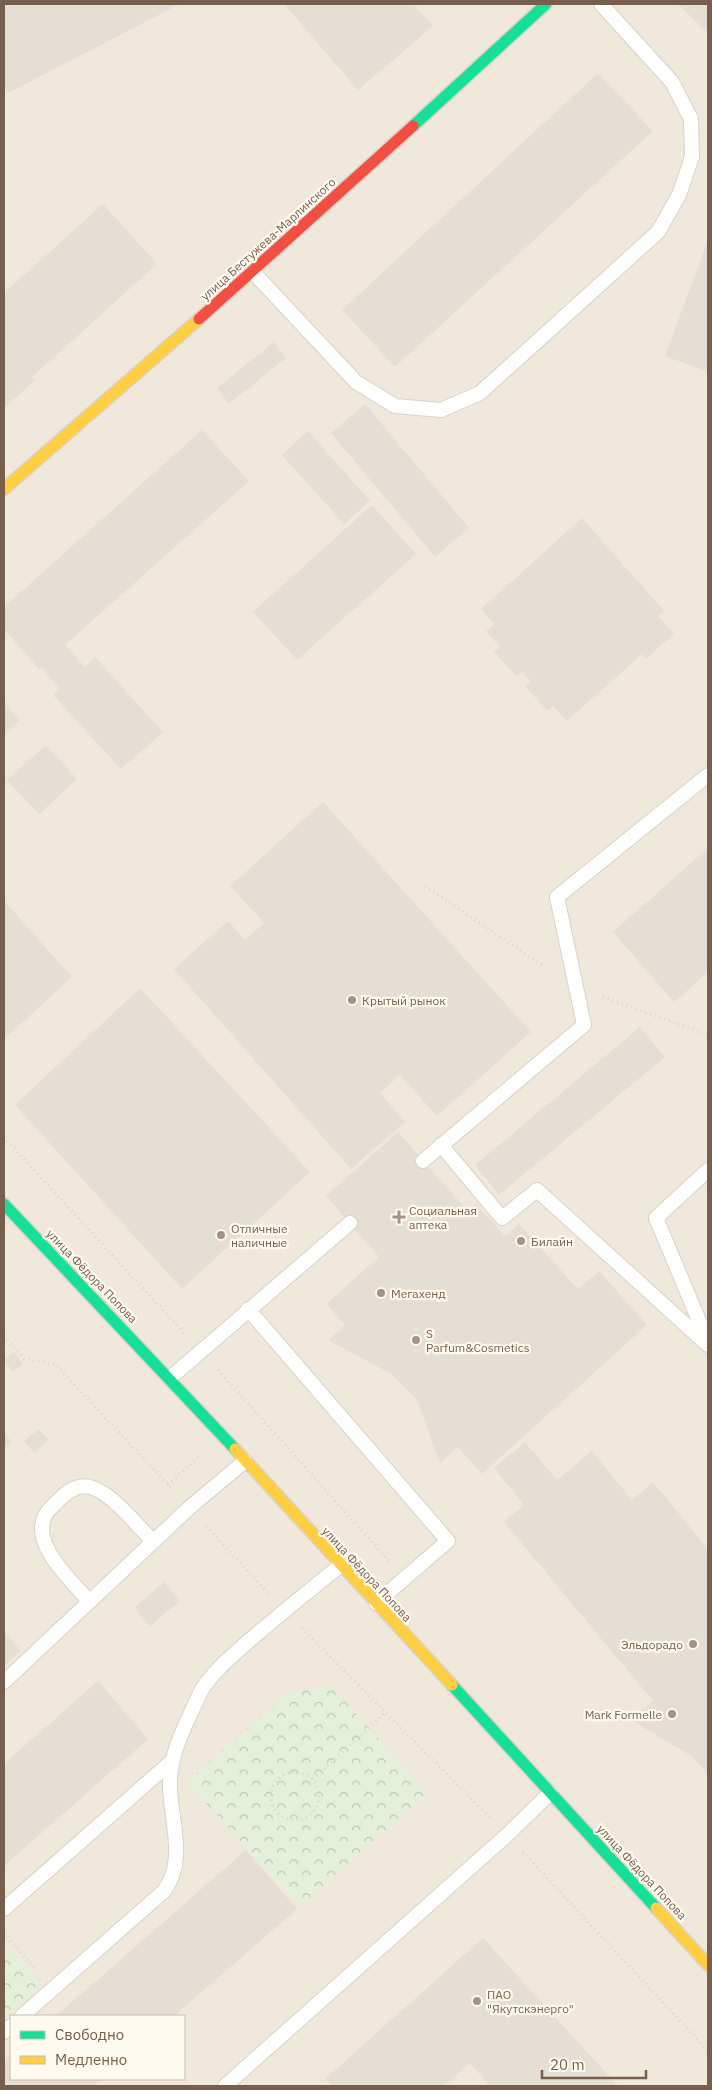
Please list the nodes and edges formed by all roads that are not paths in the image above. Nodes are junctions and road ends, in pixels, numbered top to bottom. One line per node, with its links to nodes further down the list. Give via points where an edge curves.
1 (601, 4): 3 (lane, via 672,82 691,119 692,158 679,196 658,232 480,393 441,410 395,406 356,382)
2 (541, 6): 3 (street, улица Бестужева-Марлинского)
3 (253, 272): 4 (street, улица Бестужева-Марлинского)
4 (4, 489)
5 (708, 775): 6 (lane, via 557,897 584,1025)
6 (442, 1146): 7 (lane); 12 (lane, via 502,1218 536,1190)
7 (423, 1161)
8 (708, 1170): 12 (lane, via 656,1218)
9 (4, 1204): 13 (street, улица Фёдора Попова)
10 (350, 1223): 11 (lane)
11 (248, 1309): 13 (lane); 18 (lane, via 448,1541)
12 (708, 1343)
13 (170, 1378): 14 (street, улица Фёдора Попова)
14 (245, 1461): 15 (lane); 16 (street, улица Фёдора Попова)
15 (153, 1541): 17 (lane); 17 (lane, via 106,1494 79,1486 66,1494 46,1514 41,1529 50,1556)
16 (341, 1565): 18 (street, улица Фёдора Попова); 20 (lane, via 224,1663 204,1686)
17 (89, 1601): 19 (lane)
18 (376, 1603): 21 (street, улица Фёдора Попова)
19 (4, 1682)
20 (172, 1761): 22 (lane); 24 (lane, via 176,1869 171,1882 164,1892)
21 (550, 1793): 23 (street, улица Фёдора Попова); 25 (lane)
22 (4, 1909)
23 (708, 1965)
24 (23, 2015)
25 (225, 2086)

